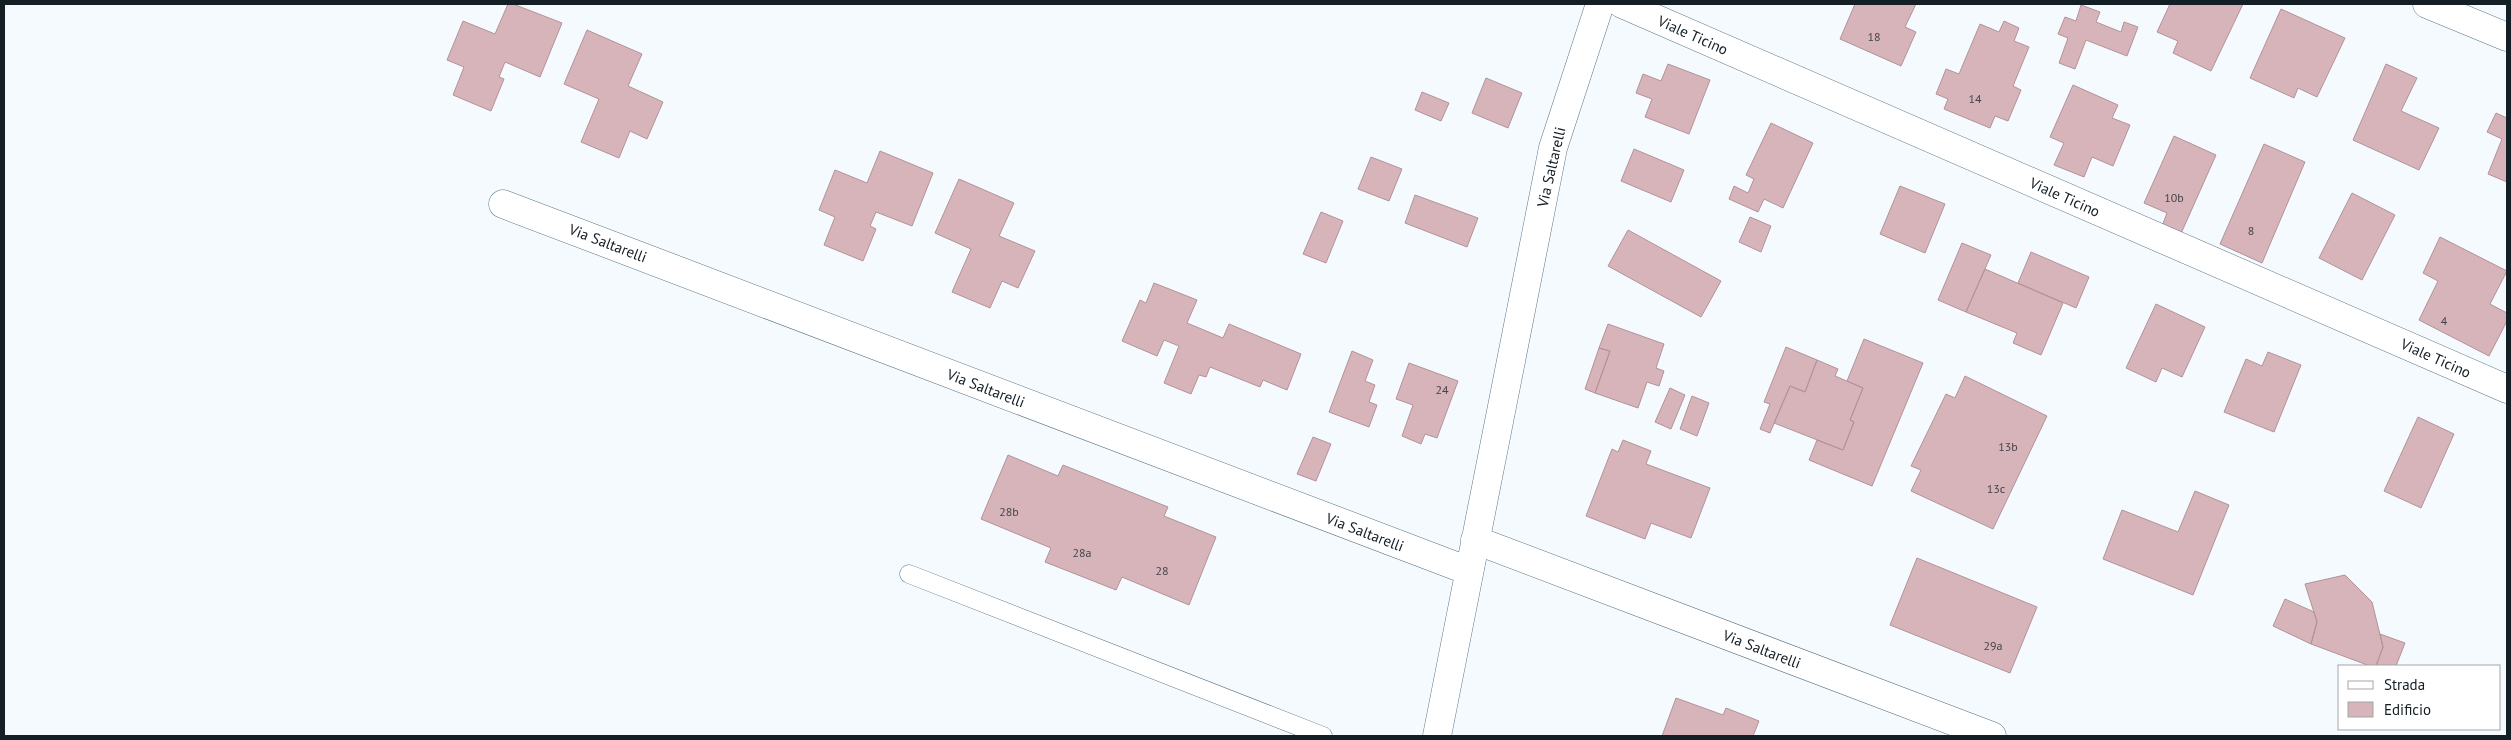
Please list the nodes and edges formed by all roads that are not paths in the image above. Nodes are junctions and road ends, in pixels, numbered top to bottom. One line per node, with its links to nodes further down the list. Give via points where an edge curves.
1 (1600, 4): 7 (street, Via Saltarelli, via 1553,148)
2 (1622, 4): 6 (street, Viale Ticino)
3 (2427, 4): 4 (street)
4 (2507, 37)
5 (503, 204): 8 (street, Via Saltarelli)
6 (2507, 390)
7 (1475, 540): 8 (street, Via Saltarelli); 12 (street, Via Saltarelli)
8 (1469, 571): 11 (street, Via Saltarelli)
9 (908, 574): 10 (lane)
10 (1323, 736)
11 (1437, 736)
12 (1992, 736)

